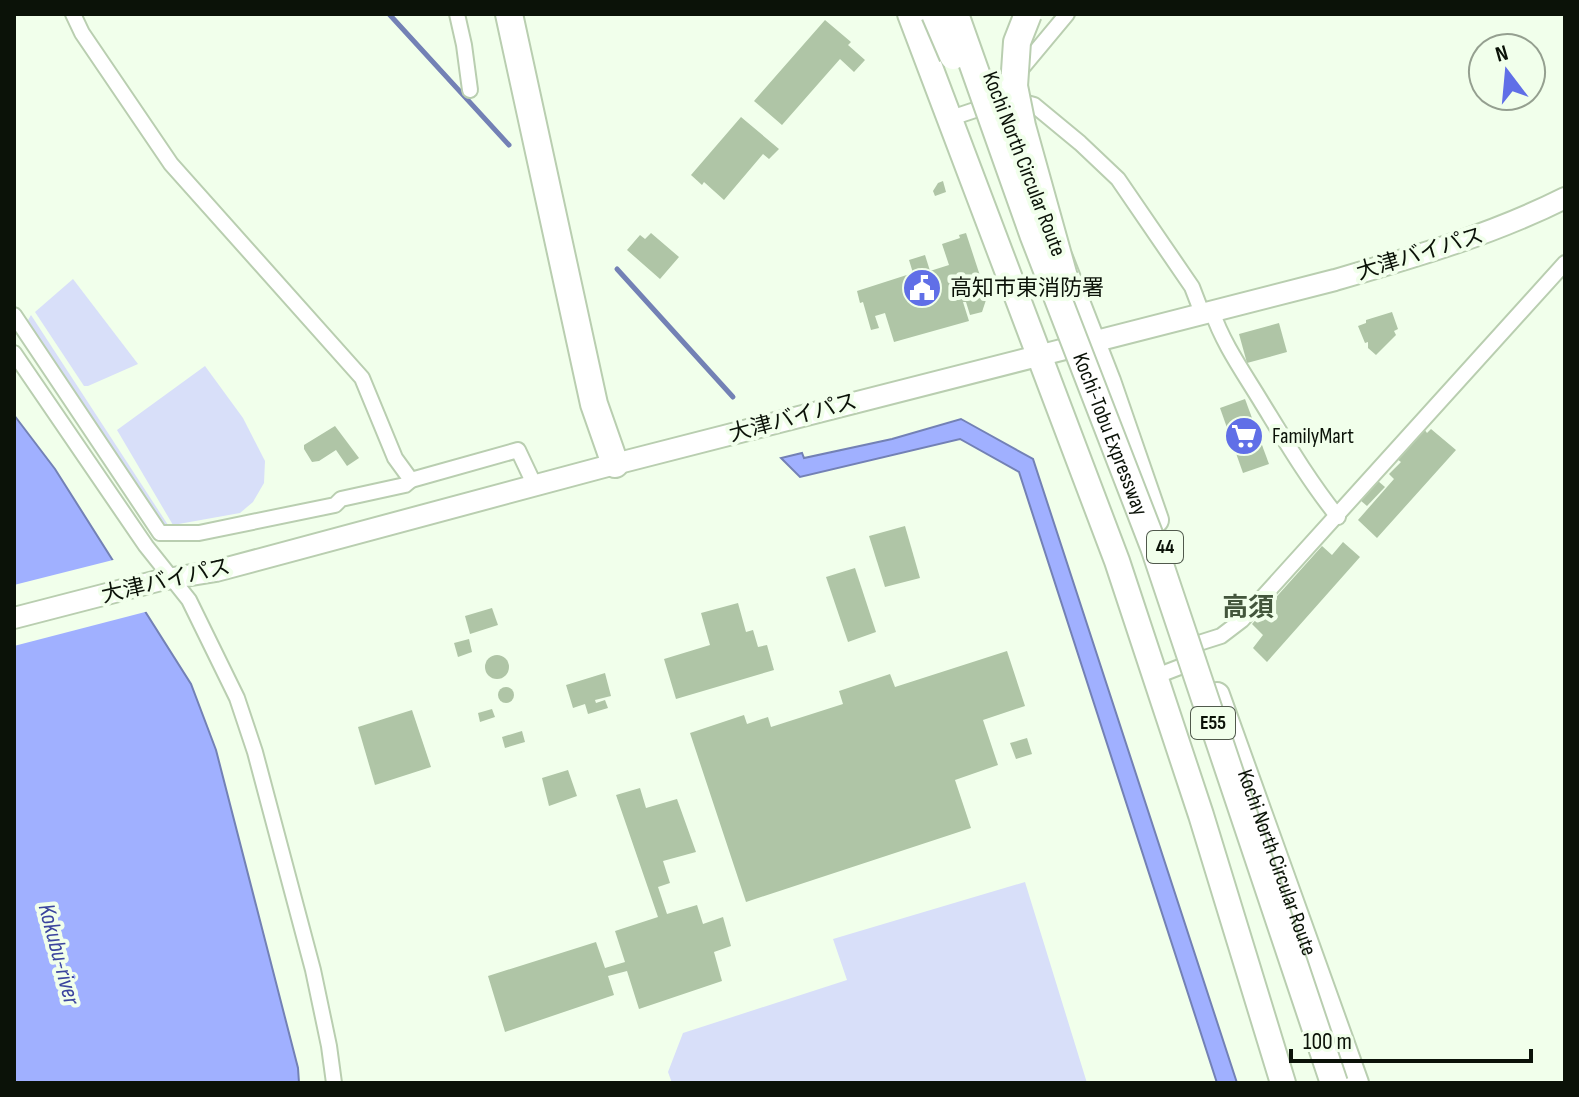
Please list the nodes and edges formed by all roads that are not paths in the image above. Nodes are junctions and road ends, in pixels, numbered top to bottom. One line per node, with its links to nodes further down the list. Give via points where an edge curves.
1 (73, 14): 23 (street, via 171,164 362,378 395,458)
2 (457, 14): 11 (street)
3 (509, 14): 22 (highway, via 594,404)
4 (525, 14): 22 (highway, via 609,400)
5 (910, 14): 13 (main road, 44)
6 (935, 14): 15 (highway, bridge)
7 (955, 14): 15 (highway, Kochi-Tobu Expressway / E55, bridge)
8 (965, 14): 12 (main road, Kochi North Circular Route / 44)
9 (1028, 14): 20 (highway, bridge, via 1017,42 1014,86)
10 (1067, 14): 12 (street)
11 (470, 90)
12 (996, 94): 13 (street, via 978,109); 17 (street, via 1034,105 1118,179); 20 (main road, Kochi North Circular Route / 44)
13 (951, 118): 21 (main road, 44)
14 (1565, 198): 17 (main road, 大津バイパス, via 1452,246)
15 (1033, 234): 20 (highway, Kochi-Tobu Expressway / E55, bridge)
16 (1565, 263): 25 (street)
17 (1207, 312): 20 (main road, 大津バイパス); 25 (street)
18 (14, 315): 23 (street, via 160,533 199,533 335,505)
19 (14, 353): 26 (street)
20 (1089, 353): 21 (main road, 大津バイパス); 28 (main road, Kochi North Circular Route / 44); 32 (highway, Kochi-Tobu Expressway / E55, bridge)
21 (1039, 354): 22 (main road, 大津バイパス); 29 (main road, 44, via 1117,561)
22 (615, 464): 24 (main road, 大津バイパス)
23 (411, 480): 24 (street, via 518,450)
24 (535, 486): 26 (main road, 大津バイパス, via 216,571)
25 (1338, 517): 28 (street, via 1242,620)
26 (167, 578): 27 (main road, 大津バイパス); 30 (street, via 189,600 237,698 255,752 313,970)
27 (14, 618)
28 (1202, 650): 29 (street); 33 (main road, Kochi North Circular Route / 44)
29 (1154, 677): 31 (main road, 44)
30 (334, 1083)
31 (1283, 1083)
32 (1334, 1083)
33 (1356, 1083)

